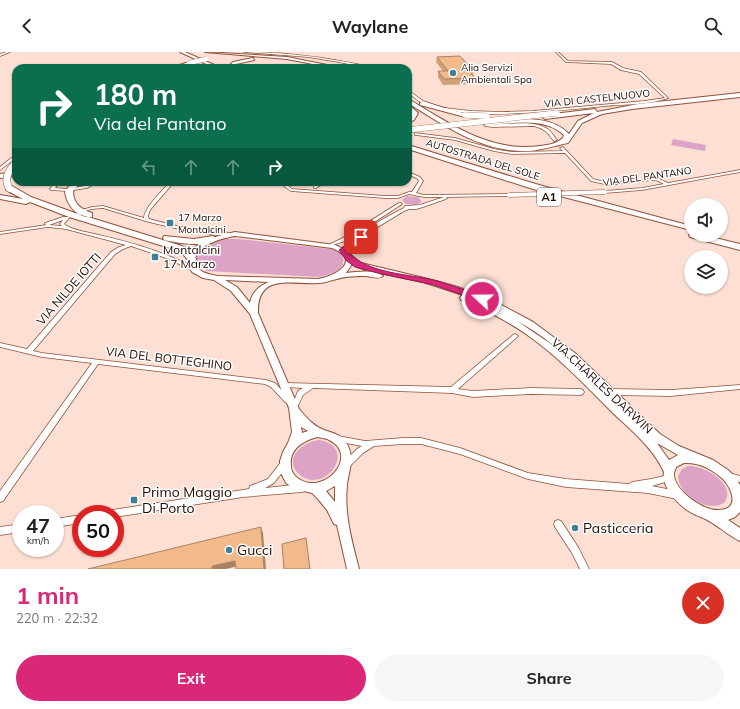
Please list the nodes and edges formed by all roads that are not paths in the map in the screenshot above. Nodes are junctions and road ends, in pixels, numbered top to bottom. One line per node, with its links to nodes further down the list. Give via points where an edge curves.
1 (10, 52): 6 (street)
2 (207, 52): 7 (highway)
3 (245, 52): 18 (street, via 304,56)
4 (556, 52): 19 (street, VIA DI CASTELNUOVO, via 567,62 612,63 622,69 640,73 666,98 555,111 481,113 430,104)
5 (179, 53): 12 (highway); 13 (highway)
6 (0, 54)
7 (264, 56): 9 (highway); 17 (highway)
8 (220, 58): 16 (highway, via 266,57)
9 (207, 59): 10 (highway); 11 (highway, bridge)
10 (213, 59)
11 (187, 64)
12 (201, 64)
13 (208, 64)
14 (234, 64): 15 (highway, via 259,59 275,59)
15 (296, 64)
16 (297, 64)
17 (319, 64)
18 (354, 64)
19 (412, 94)
20 (740, 94): 24 (highway)
21 (412, 100): 25 (highway, bridge, via 431,108 465,114 503,117)
22 (412, 104): 24 (highway, via 479,142 501,148 532,149 557,146 570,139 579,123 586,118)
23 (412, 104): 26 (highway, bridge, via 468,137 502,147 540,148 555,145 567,138 565,132 553,125 533,121)
24 (639, 105): 25 (highway); 26 (highway, bridge)
25 (557, 113): 27 (highway, bridge)
26 (488, 124): 28 (highway, bridge); 30 (street, via 498,127 536,126 547,130)
27 (412, 131)
28 (412, 131)
29 (416, 134): 33 (street, via 455,139 512,153)
30 (555, 140)
31 (412, 148): 65 (highway, AUTOSTRADA DEL SOLE / A1, via 529,185)
32 (562, 148): 33 (street)
33 (566, 152): 42 (street, via 589,178 598,182 610,184 657,179)
34 (412, 154): 69 (highway, AUTOSTRADA DEL SOLE / A1, via 483,178)
35 (12, 159): 36 (street)
36 (0, 169)
37 (12, 169): 48 (highway, bridge, via 6,178 6,185)
38 (740, 171): 42 (street, VIA DEL PANTANO)
39 (412, 175): 51 (street, via 421,181)
40 (12, 176): 41 (highway)
41 (0, 177)
42 (667, 184): 53 (street, VIA DEL PANTANO, bridge, via 605,192)
43 (54, 186): 50 (street, via 52,189)
44 (73, 186): 63 (highway, via 69,191 72,203 78,211)
45 (88, 186): 49 (street)
46 (169, 186): 61 (street)
47 (285, 186): 55 (street, via 290,190)
48 (11, 187): 59 (highway, via 22,196); 63 (highway, via 36,200)
49 (73, 189)
50 (67, 190)
51 (414, 193): 52 (street, VIA DEL PANTANO); 55 (street)
52 (424, 196): 53 (street, VIA DEL PANTANO); 57 (street)
53 (461, 196): 57 (street, VIA DEL PANTANO)
54 (0, 197): 59 (highway)
55 (398, 197): 56 (street)
56 (400, 204): 58 (street); 76 (street)
57 (426, 204): 58 (street, VIA DEL PANTANO)
58 (410, 208): 78 (street, VIA DEL PANTANO, via 387,220)
59 (55, 209): 79 (highway, via 176,247)
60 (84, 210): 62 (street, via 102,207)
61 (148, 210): 62 (street); 64 (street)
62 (131, 215): 64 (street)
63 (94, 217): 72 (highway, via 174,240 194,242)
64 (147, 220): 70 (street, via 192,232)
65 (684, 226)
66 (34, 228): 67 (street); 67 (street, via 67,218 62,222); 68 (street)
67 (65, 228): 75 (street)
68 (0, 233)
69 (684, 233)
70 (235, 234): 72 (main road); 76 (main road)
71 (728, 238): 73 (highway)
72 (213, 239): 79 (main road, via 198,248)
73 (740, 241)
74 (720, 242): 77 (highway, AUTOSTRADA DEL SOLE / A1)
75 (130, 245): 81 (street, via 173,258); 88 (street, VIA NILDE IOTTI, via 113,253)
76 (330, 245): 78 (main road)
77 (740, 247)
78 (343, 250): 80 (main road)
79 (192, 258): 81 (main road)
80 (350, 259): 82 (main road, via 349,265); 95 (main road, VIA CHARLES DARWIN, via 363,267 443,285 500,307 558,344)
81 (195, 270): 83 (main road)
82 (338, 276): 84 (main road, VIA CHARLES DARWIN, via 318,281); 104 (main road, VIA CHARLES DARWIN, via 374,275 426,286 469,300 513,321 568,361 648,441 663,459)
83 (213, 277): 84 (main road, VIA CHARLES DARWIN); 85 (main road, via 234,289)
84 (285, 280): 85 (main road, via 260,290 254,300)
85 (254, 313): 90 (main road)
86 (515, 336): 93 (street)
87 (0, 345): 88 (street, VIA DEL BOTTEGHINO)
88 (28, 352): 89 (street, VIA DEL BOTTEGHINO)
89 (96, 362): 96 (street, VIA DEL BOTTEGHINO, via 266,382 276,387); 111 (street)
90 (285, 385): 91 (street); 96 (main road)
91 (313, 386): 93 (street); 96 (street, via 300,393)
92 (740, 387): 95 (street, via 671,393)
93 (452, 390): 94 (street, via 473,394)
94 (581, 392)
95 (611, 392): 101 (main road, VIA CHARLES DARWIN, via 656,437)
96 (294, 409): 97 (main road, via 304,423); 99 (main road, via 297,432)
97 (322, 433): 98 (main road); 99 (main road, via 304,436)
98 (337, 439): 100 (street); 103 (main road, via 346,452)
99 (293, 444): 102 (main road, via 286,454)
100 (371, 444): 103 (street, via 360,451); 107 (street, via 421,441 465,452 528,476 566,483)
101 (696, 459): 104 (main road, VIA CHARLES DARWIN, via 679,459 673,463); 105 (main road, VIA CHARLES DARWIN, via 712,465)
102 (285, 462): 108 (main road, via 290,478); 109 (street, via 268,483)
103 (345, 468): 108 (main road, via 331,484); 117 (main road, via 339,495)
104 (669, 475): 107 (street, via 651,483); 110 (main road, VIA CHARLES DARWIN, via 672,487)
105 (726, 475): 106 (street); 112 (main road, VIA CHARLES DARWIN, via 736,488)
106 (740, 479)
107 (619, 487): 110 (street, via 654,490)
108 (311, 488): 109 (street); 117 (main road, via 331,504)
109 (243, 493): 113 (street)
110 (679, 496): 114 (main road, VIA CHARLES DARWIN, via 693,507)
111 (0, 498)
112 (739, 506): 114 (main road, VIA CHARLES DARWIN, via 726,515)
113 (124, 512)
114 (710, 514): 119 (main road, VIA CHARLES DARWIN)
115 (558, 524): 121 (street)
116 (12, 529): 118 (street)
117 (342, 529): 120 (main road)
118 (0, 531)
119 (740, 536)
120 (353, 569)
121 (585, 569)

